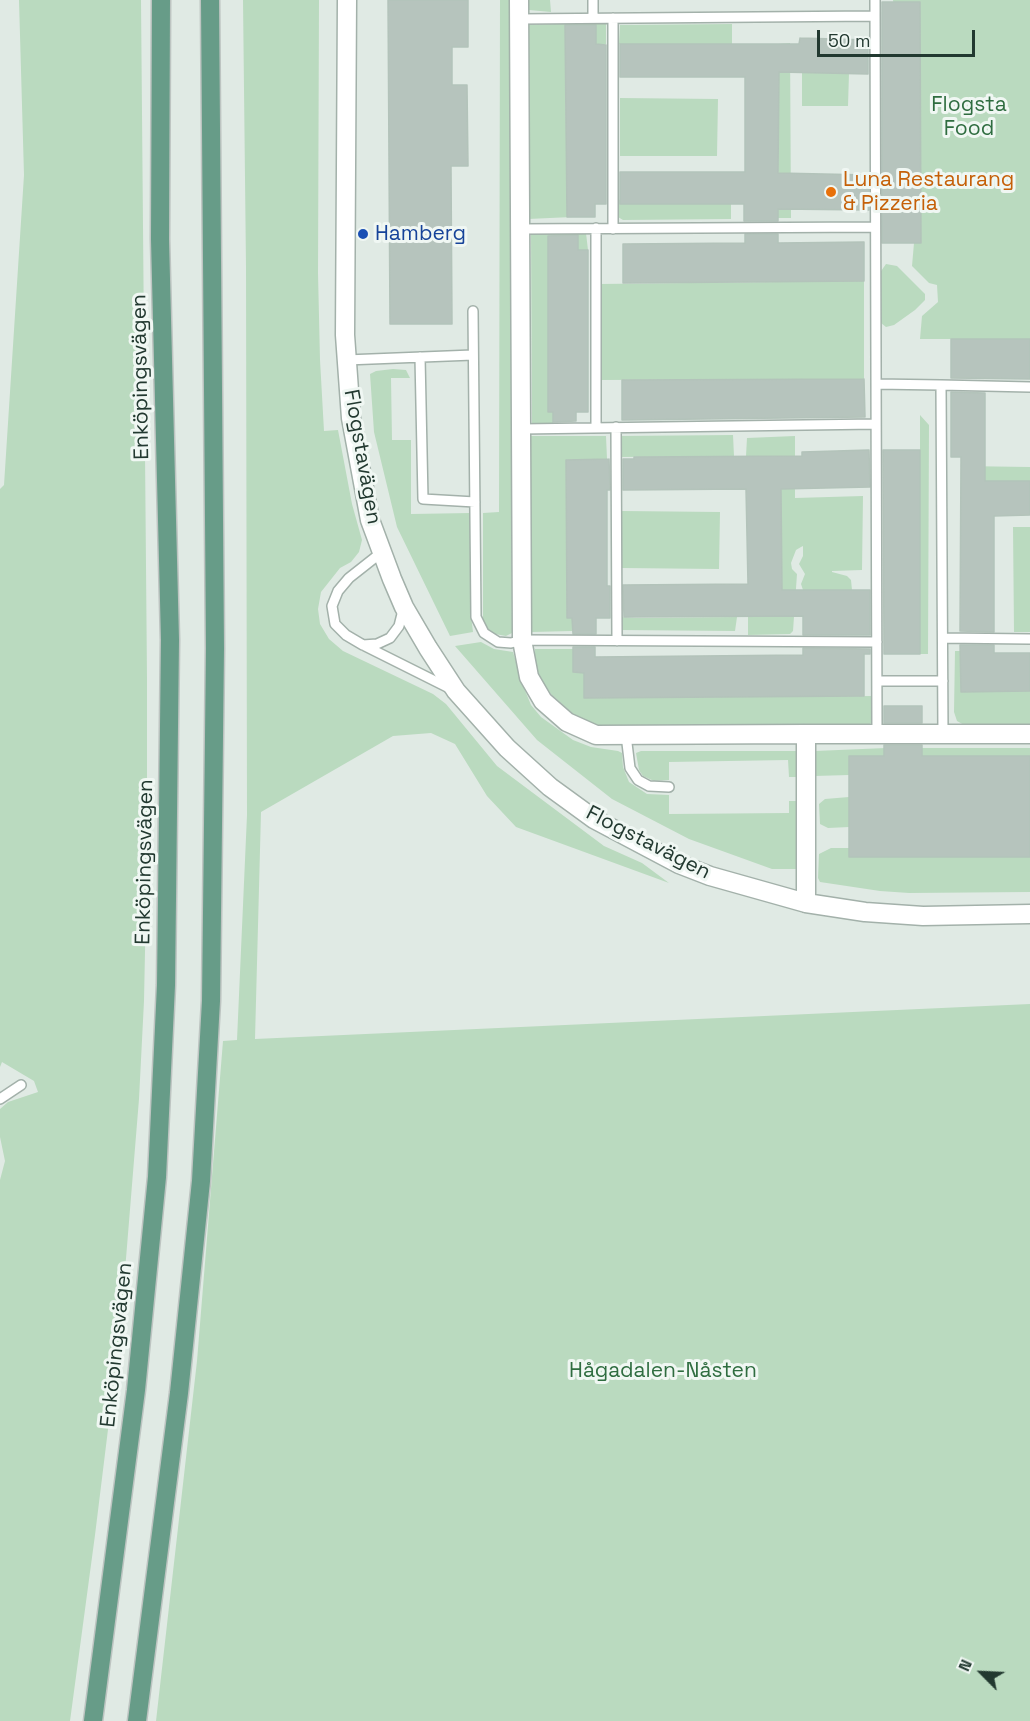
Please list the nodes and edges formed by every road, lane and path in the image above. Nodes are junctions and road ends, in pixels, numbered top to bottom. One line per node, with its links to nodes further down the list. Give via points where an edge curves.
1 (161, 0): 48 (main road, Enköpingsvägen, via 160,239 170,640 166,985 157,1177 139,1366)
2 (210, 0): 49 (main road, via 215,636 211,1001 200,1193)
3 (347, 0): 18 (street, Flogstavägen)
4 (519, 0): 10 (street)
5 (592, 0): 8 (lane)
6 (875, 0): 7 (lane)
7 (875, 16): 9 (lane); 11 (lane)
8 (592, 18): 9 (lane); 10 (lane)
9 (613, 18): 14 (lane)
10 (519, 19): 13 (street)
11 (875, 227): 14 (lane); 19 (lane)
12 (596, 228): 13 (lane); 14 (lane); 23 (lane)
13 (520, 229): 25 (street)
14 (613, 229)
15 (473, 311): 16 (lane)
16 (473, 355): 17 (lane); 26 (lane)
17 (420, 357): 18 (lane); 26 (lane, via 423,498)
18 (346, 360): 27 (street, Flogstavägen, via 351,418 370,520)
19 (876, 384): 20 (lane); 22 (lane)
20 (941, 385): 21 (lane); 29 (lane)
21 (1030, 387)
22 (876, 424): 24 (lane); 33 (lane)
23 (596, 428): 24 (lane); 25 (lane)
24 (616, 428): 32 (lane)
25 (521, 429): 31 (street)
26 (475, 502): 31 (lane, via 476,617 483,633 498,642)
27 (382, 552): 28 (street, Flogstavägen); 34 (lane, via 350,578 338,591 332,606 334,624)
28 (404, 607): 34 (lane, via 399,626 390,638); 37 (street, Flogstavägen)
29 (943, 638): 30 (lane); 36 (lane)
30 (1030, 639)
31 (522, 640): 32 (lane); 41 (street, via 529,677 543,701 567,722 596,735)
32 (617, 640): 33 (lane)
33 (877, 642): 35 (lane)
34 (363, 645): 37 (lane)
35 (877, 681): 36 (lane); 42 (lane)
36 (943, 681): 39 (lane)
37 (456, 691): 44 (street, Flogstavägen, via 507,748 550,787 594,819 679,864)
38 (806, 734): 41 (street); 42 (street); 44 (street)
39 (943, 734): 40 (street); 42 (street)
40 (1030, 734)
41 (626, 735): 43 (lane, via 630,768 638,780 650,786)
42 (877, 735)
43 (669, 787)
44 (806, 903): 45 (street, Flogstavägen, via 923,916)
45 (1030, 914)
46 (21, 1085): 47 (lane)
47 (0, 1099)
48 (93, 1721)
49 (137, 1721)

